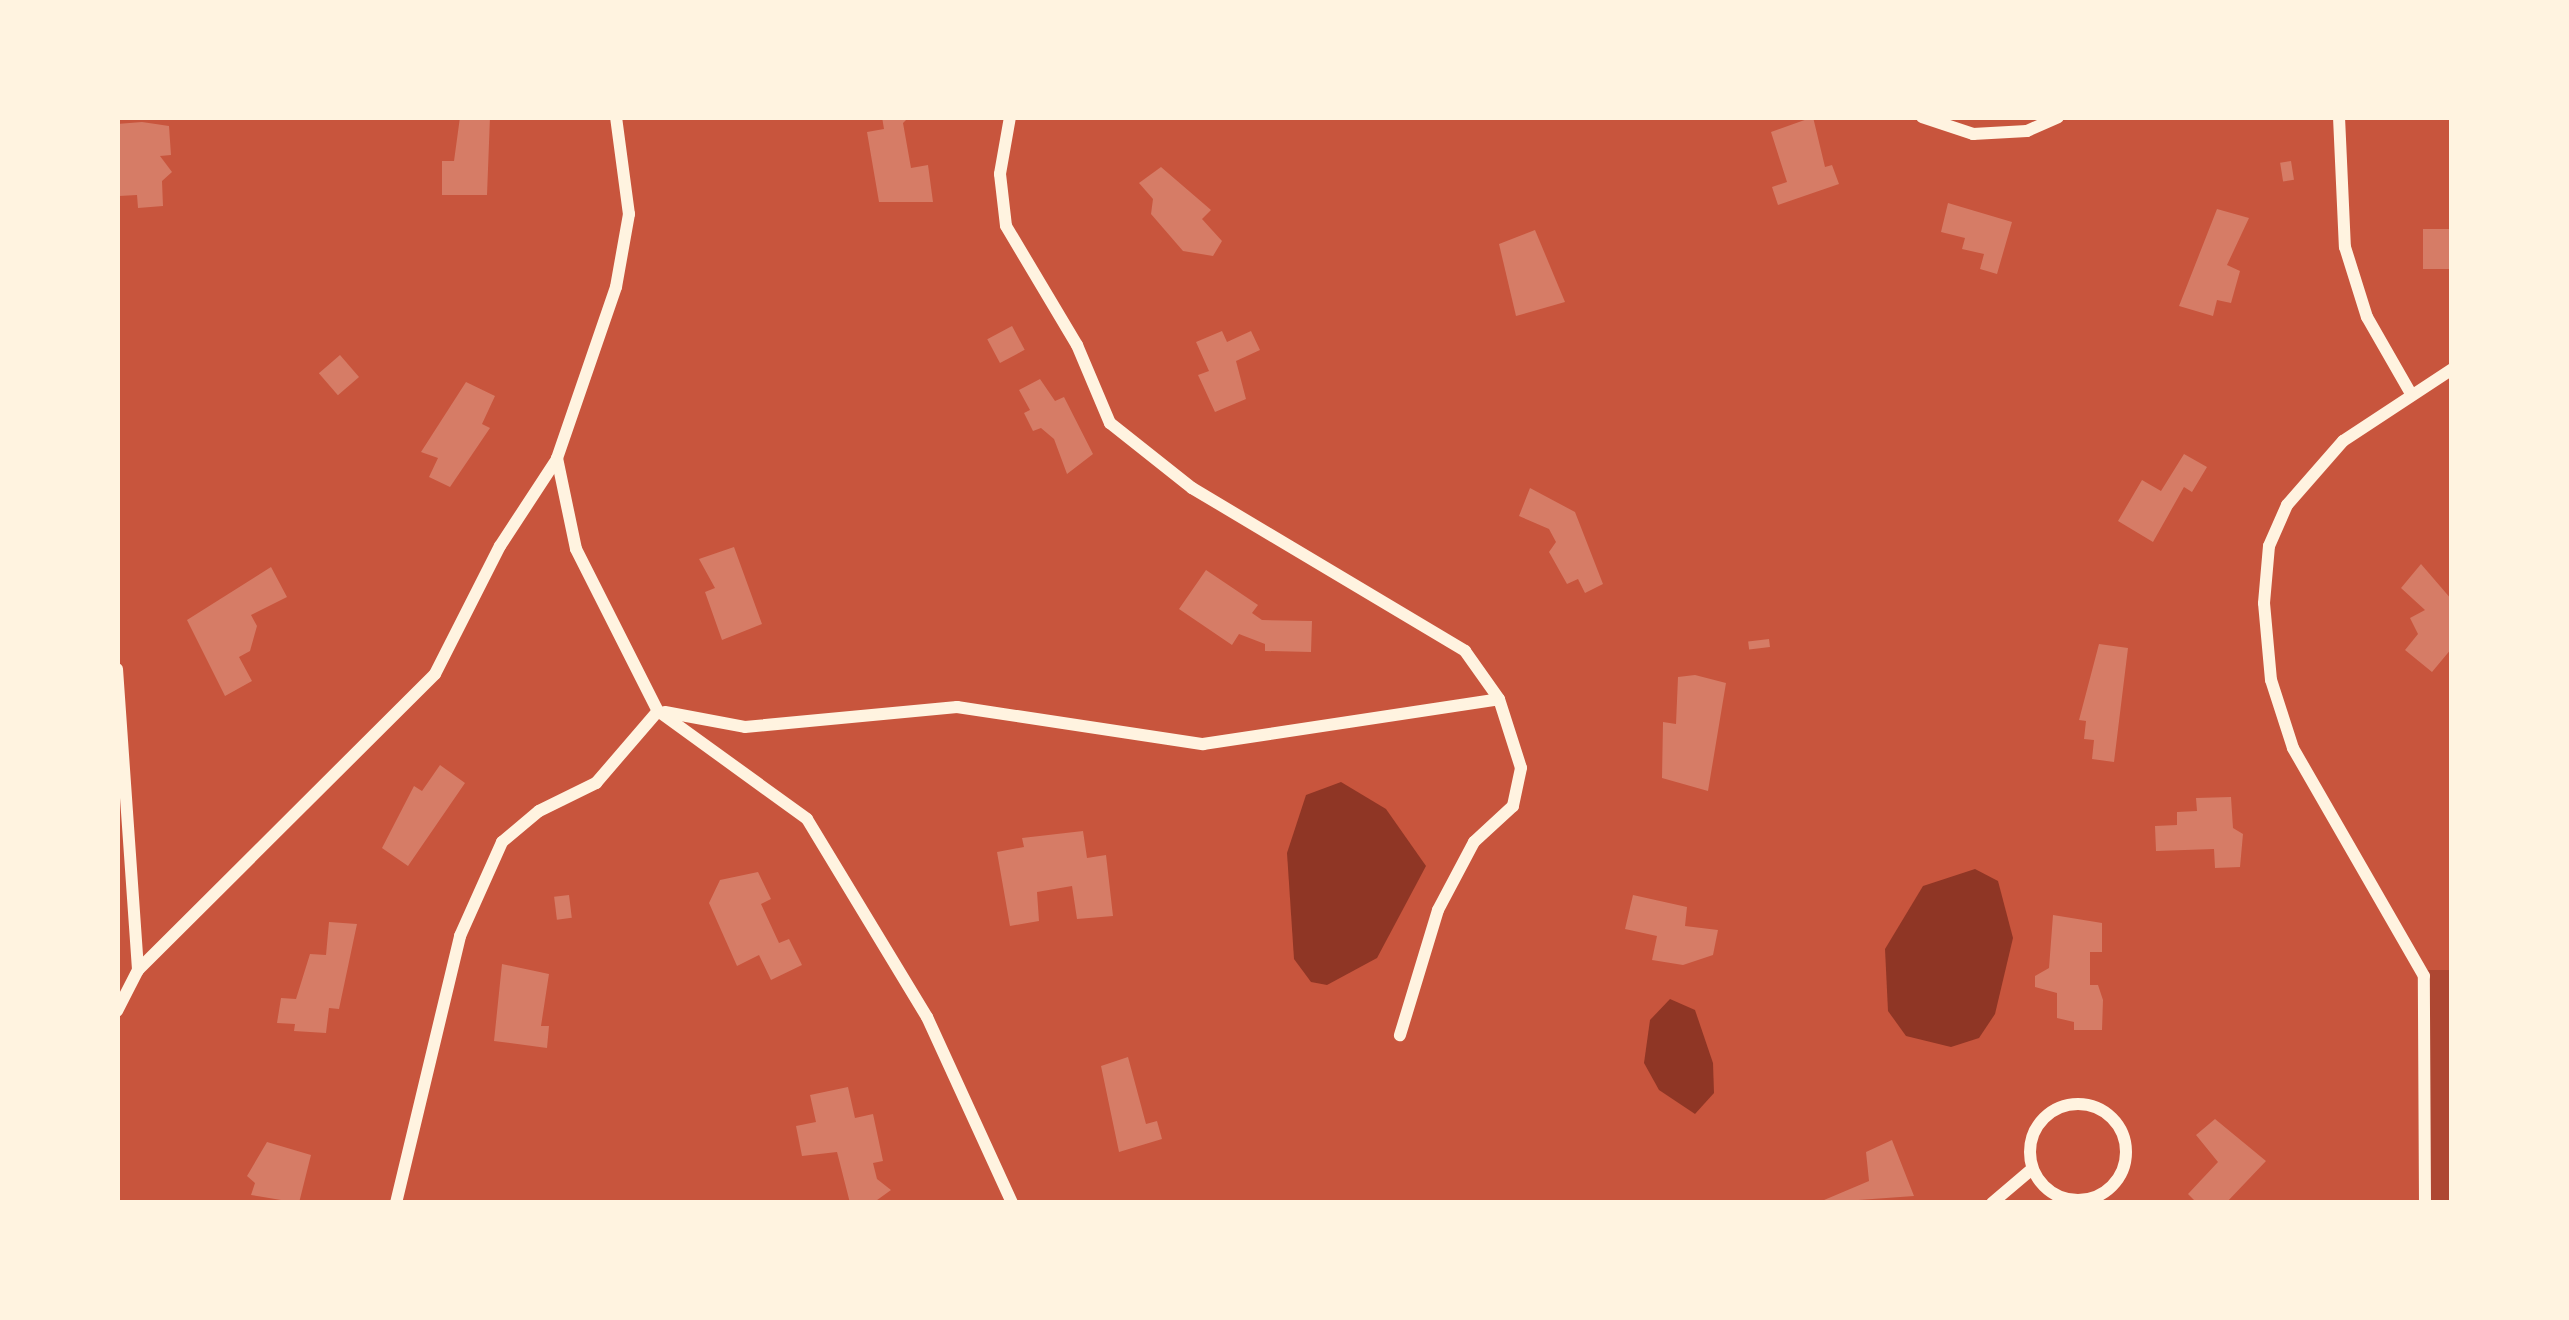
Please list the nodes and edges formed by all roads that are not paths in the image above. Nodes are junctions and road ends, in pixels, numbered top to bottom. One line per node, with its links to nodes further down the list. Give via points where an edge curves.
1 (616, 117): 8 (street, via 629,214 616,287)
2 (1010, 117): 10 (street, via 1000,174 1006,226 1077,344 1110,423 1192,488 1465,651)
3 (1922, 117): 4 (street, via 1973,134 2027,131)
4 (2058, 117)
5 (2339, 117): 7 (street, via 2345,247 2367,317)
6 (2452, 369): 7 (street)
7 (2410, 392): 19 (street, via 2343,441 2287,505 2269,546 2264,603 2271,680 2293,748 2424,976)
8 (557, 458): 11 (street, via 576,549); 12 (street, via 500,546 436,674)
9 (117, 669): 12 (street)
10 (1499, 699): 11 (street, via 1203,744 957,707 745,727); 14 (street, via 1520,768 1513,806 1474,842 1438,910)
11 (658, 711): 16 (street, via 596,783 539,811 502,842 460,936); 17 (street, via 807,819 927,1017)
12 (138, 970): 13 (street)
13 (117, 1011)
14 (1400, 1035)
15 (2032, 1169): 15 (street, via 2058,1196 2095,1197 2122,1172 2123,1134 2098,1107 2060,1106 2033,1132); 18 (street)
16 (397, 1203)
17 (1012, 1203)
18 (1992, 1203)
19 (2425, 1203)

